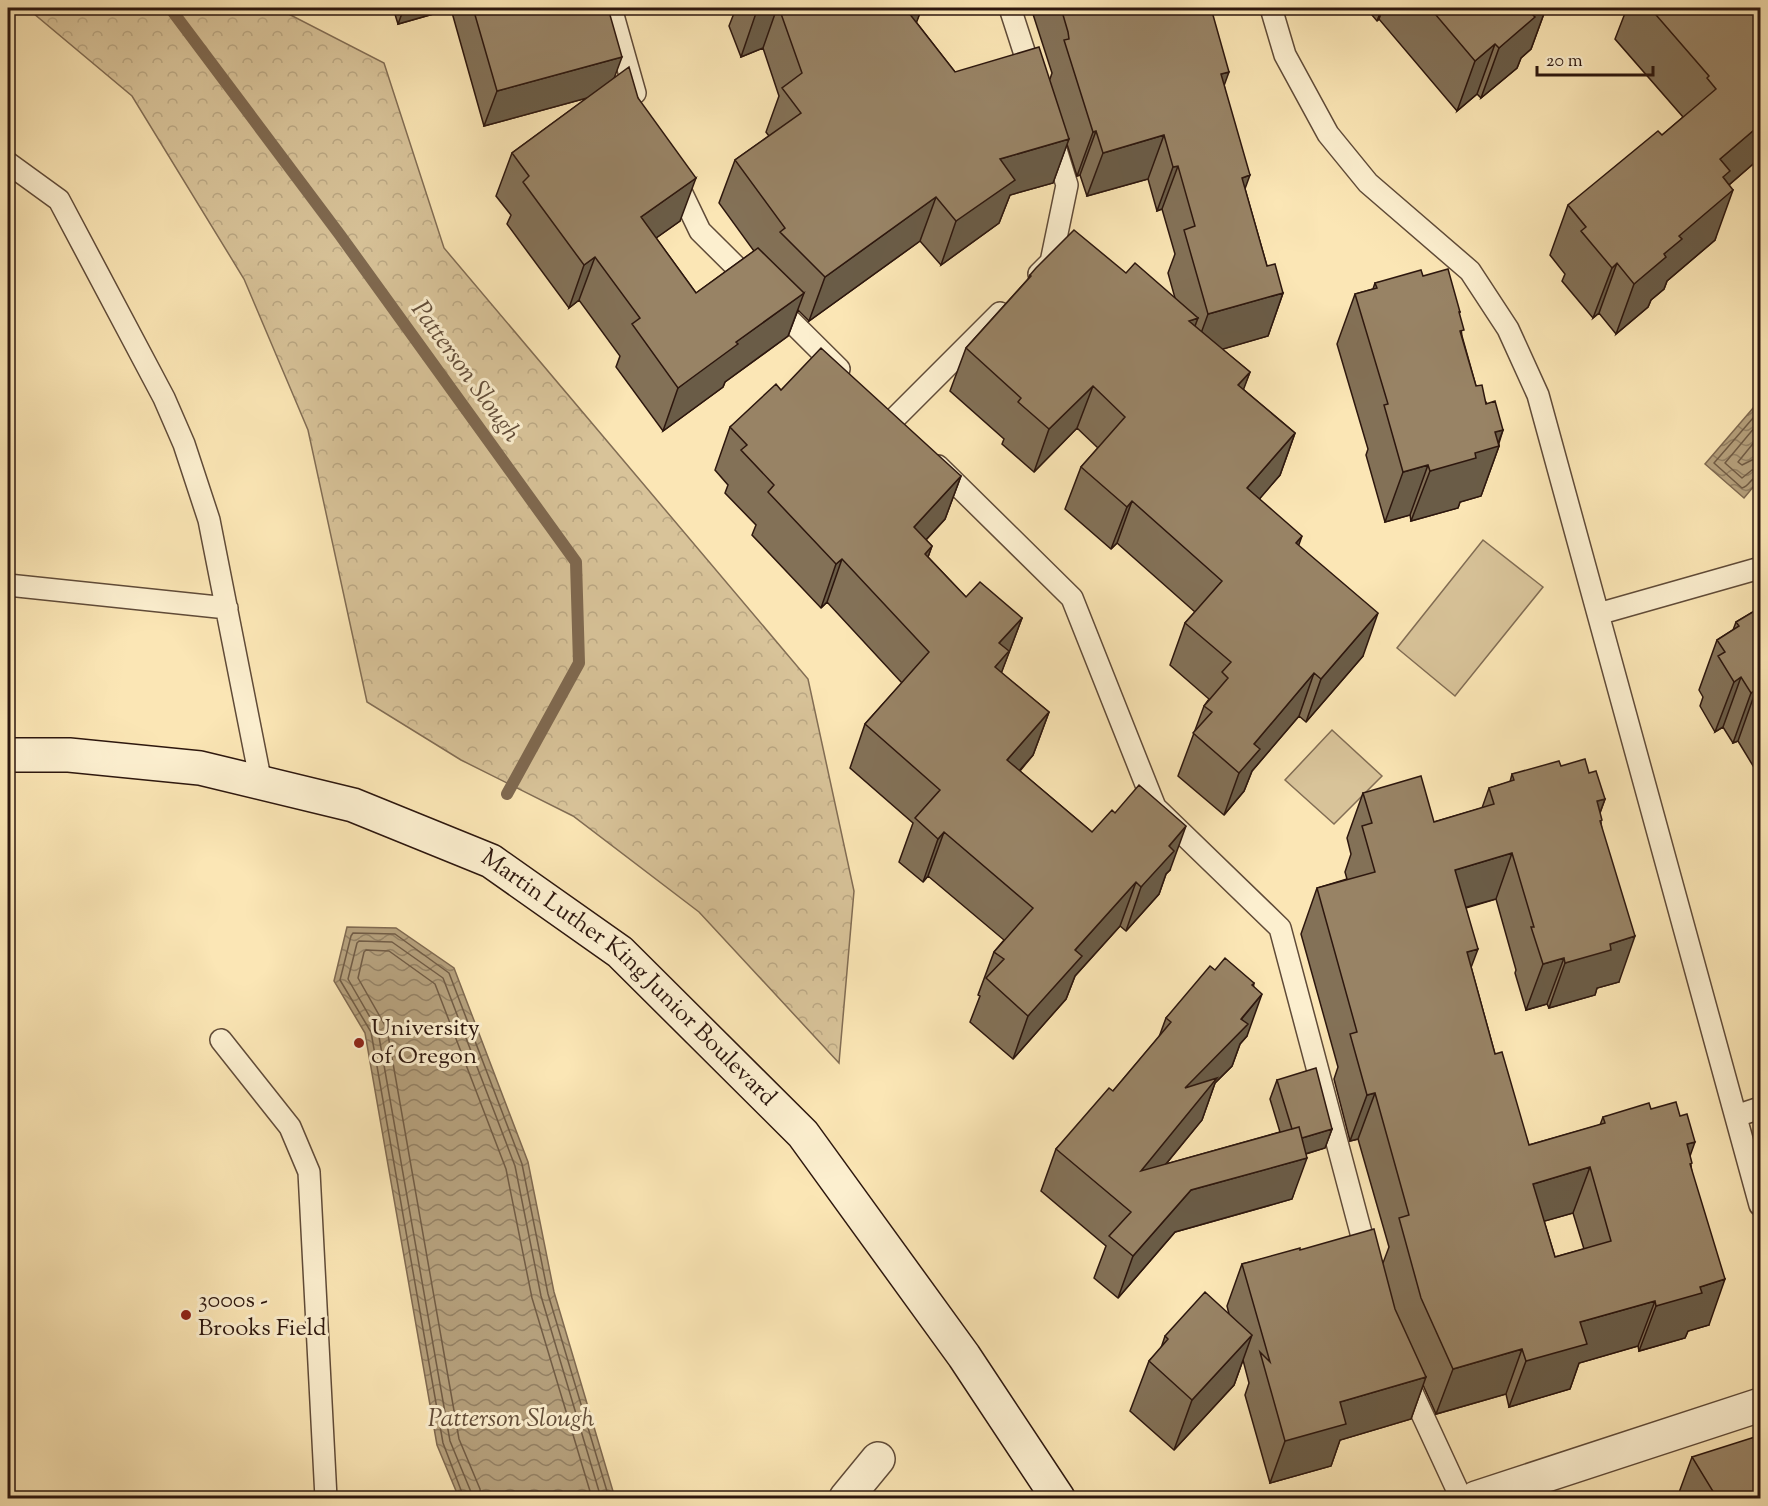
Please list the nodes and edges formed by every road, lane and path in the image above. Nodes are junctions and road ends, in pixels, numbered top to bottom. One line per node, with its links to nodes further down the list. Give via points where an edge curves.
1 (611, 8): 5 (lane)
2 (1010, 8): 4 (lane)
3 (1271, 8): 17 (lane, via 1285,55 1328,134 1368,183 1470,271 1508,329 1538,395)
4 (1039, 98)
5 (643, 113)
6 (1047, 121): 11 (lane, via 1067,185 1051,262)
7 (8, 163): 16 (lane, via 59,200 164,398 209,520)
8 (669, 166): 9 (lane, via 700,231)
9 (850, 379)
10 (875, 404): 11 (lane)
11 (892, 421): 12 (lane)
12 (908, 437)
13 (925, 453): 24 (lane, via 1072,598 1155,807 1280,928)
14 (1761, 568): 17 (lane)
15 (8, 585): 16 (lane)
16 (227, 608): 19 (lane)
17 (1598, 614): 22 (lane)
18 (8, 755): 19 (main road, Martin Luther King Junior Boulevard, via 69,755 200,768)
19 (261, 783): 30 (main road, Martin Luther King Junior Boulevard, via 353,805 491,861 620,952 803,1134 964,1356)
20 (221, 1040): 28 (lane, via 290,1126 309,1172)
21 (1761, 1108): 22 (lane)
22 (1736, 1116): 23 (lane)
23 (1761, 1205)
24 (1374, 1280)
25 (1397, 1359): 31 (lane)
26 (1761, 1405): 32 (main road)
27 (878, 1460): 29 (main road)
28 (326, 1498)
29 (846, 1498)
30 (1058, 1498)
31 (1461, 1498)
32 (1476, 1498)

